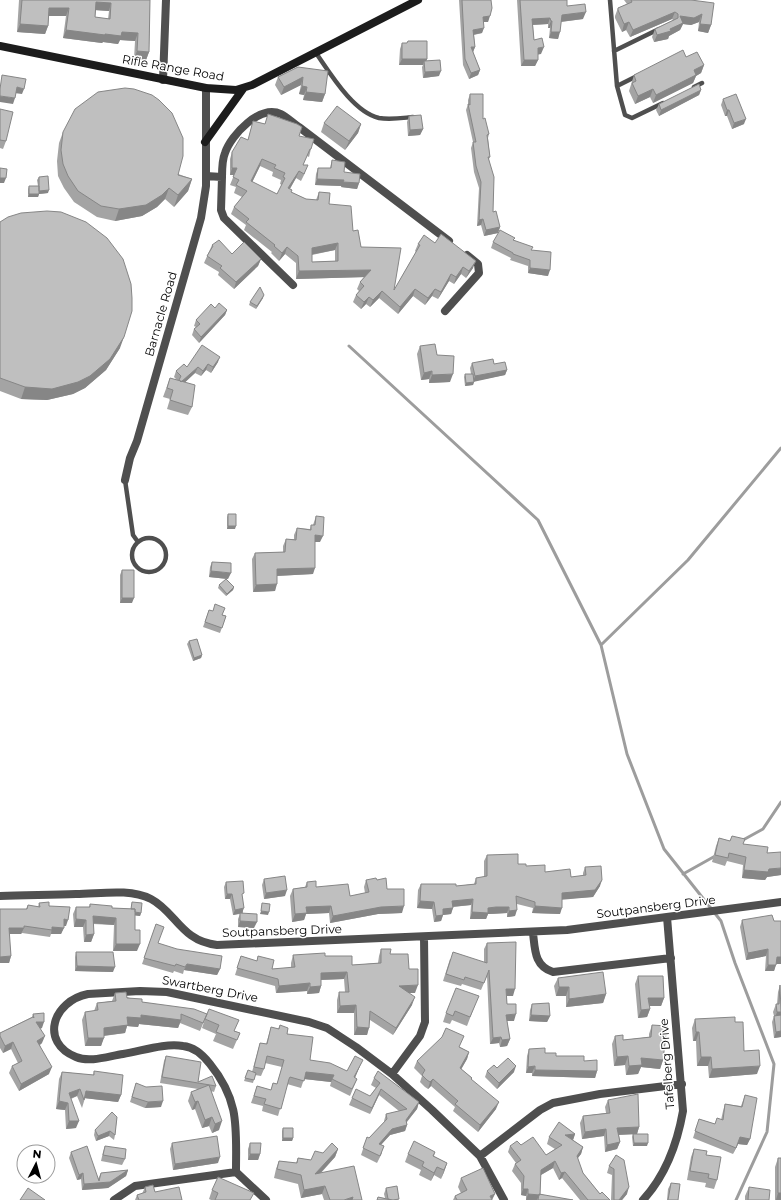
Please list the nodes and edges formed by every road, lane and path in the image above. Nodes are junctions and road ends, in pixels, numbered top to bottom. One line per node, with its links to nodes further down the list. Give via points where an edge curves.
1 (166, 0): 9 (street)
2 (418, 0): 7 (main road, Rifle Range Road)
3 (610, 0): 6 (lane)
4 (666, 26): 6 (lane)
5 (0, 46): 9 (main road, Rifle Range Road)
6 (614, 51): 11 (lane)
7 (316, 53): 13 (main road, Rifle Range Road); 16 (lane, via 337,83 366,112 380,118)
8 (644, 72): 11 (lane)
9 (163, 80): 12 (main road, Rifle Range Road)
10 (702, 83): 14 (lane)
11 (617, 86): 15 (lane, via 624,115 627,117 636,116)
12 (206, 88): 13 (main road, Rifle Range Road); 17 (street, Barnacle Road)
13 (243, 88): 17 (main road)
14 (689, 90)
15 (669, 100)
16 (415, 117)
17 (205, 142): 18 (street, Barnacle Road)
18 (206, 176): 19 (street); 22 (street, Barnacle Road, via 202,218)
19 (222, 177): 20 (street, via 221,210 224,218); 21 (street, via 224,154 241,128 264,114 281,114 478,264 479,273)
20 (293, 285)
21 (445, 311)
22 (125, 480): 23 (lane, Barnacle Road, via 133,535)
23 (138, 542): 23 (lane, via 147,538 160,542 166,555 159,568 146,572 134,564 132,550)
24 (0, 896): 28 (street, Soutpansberg Drive, via 121,893 140,895 158,903 196,939 217,945)
25 (781, 902): 26 (street, Soutpansberg Drive)
26 (667, 918): 27 (street, Soutpansberg Drive); 29 (street, Tafelberg Drive)
27 (533, 932): 28 (street, Soutpansberg Drive); 29 (street, via 536,958 543,968 553,972)
28 (424, 937): 30 (street, via 425,1022 420,1036)
29 (671, 958): 31 (street, Tafelberg Drive)
30 (392, 1074): 32 (street, Swartberg Drive); 33 (street, Swartberg Drive, via 327,1028 220,1003 168,992 140,991 88,994 64,1004 56,1019 55,1037 61,1047 76,1057 94,1059 177,1045 199,1052 215,1070 234,1104)
31 (682, 1084): 32 (street, via 600,1094 553,1103); 37 (street, Tafelberg Drive, via 683,1112 674,1150 659,1181)
32 (480, 1156): 36 (street, Swartberg Drive)
33 (236, 1172): 34 (street, via 135,1186); 35 (street)
34 (114, 1200)
35 (266, 1200)
36 (504, 1200)
37 (643, 1200)

